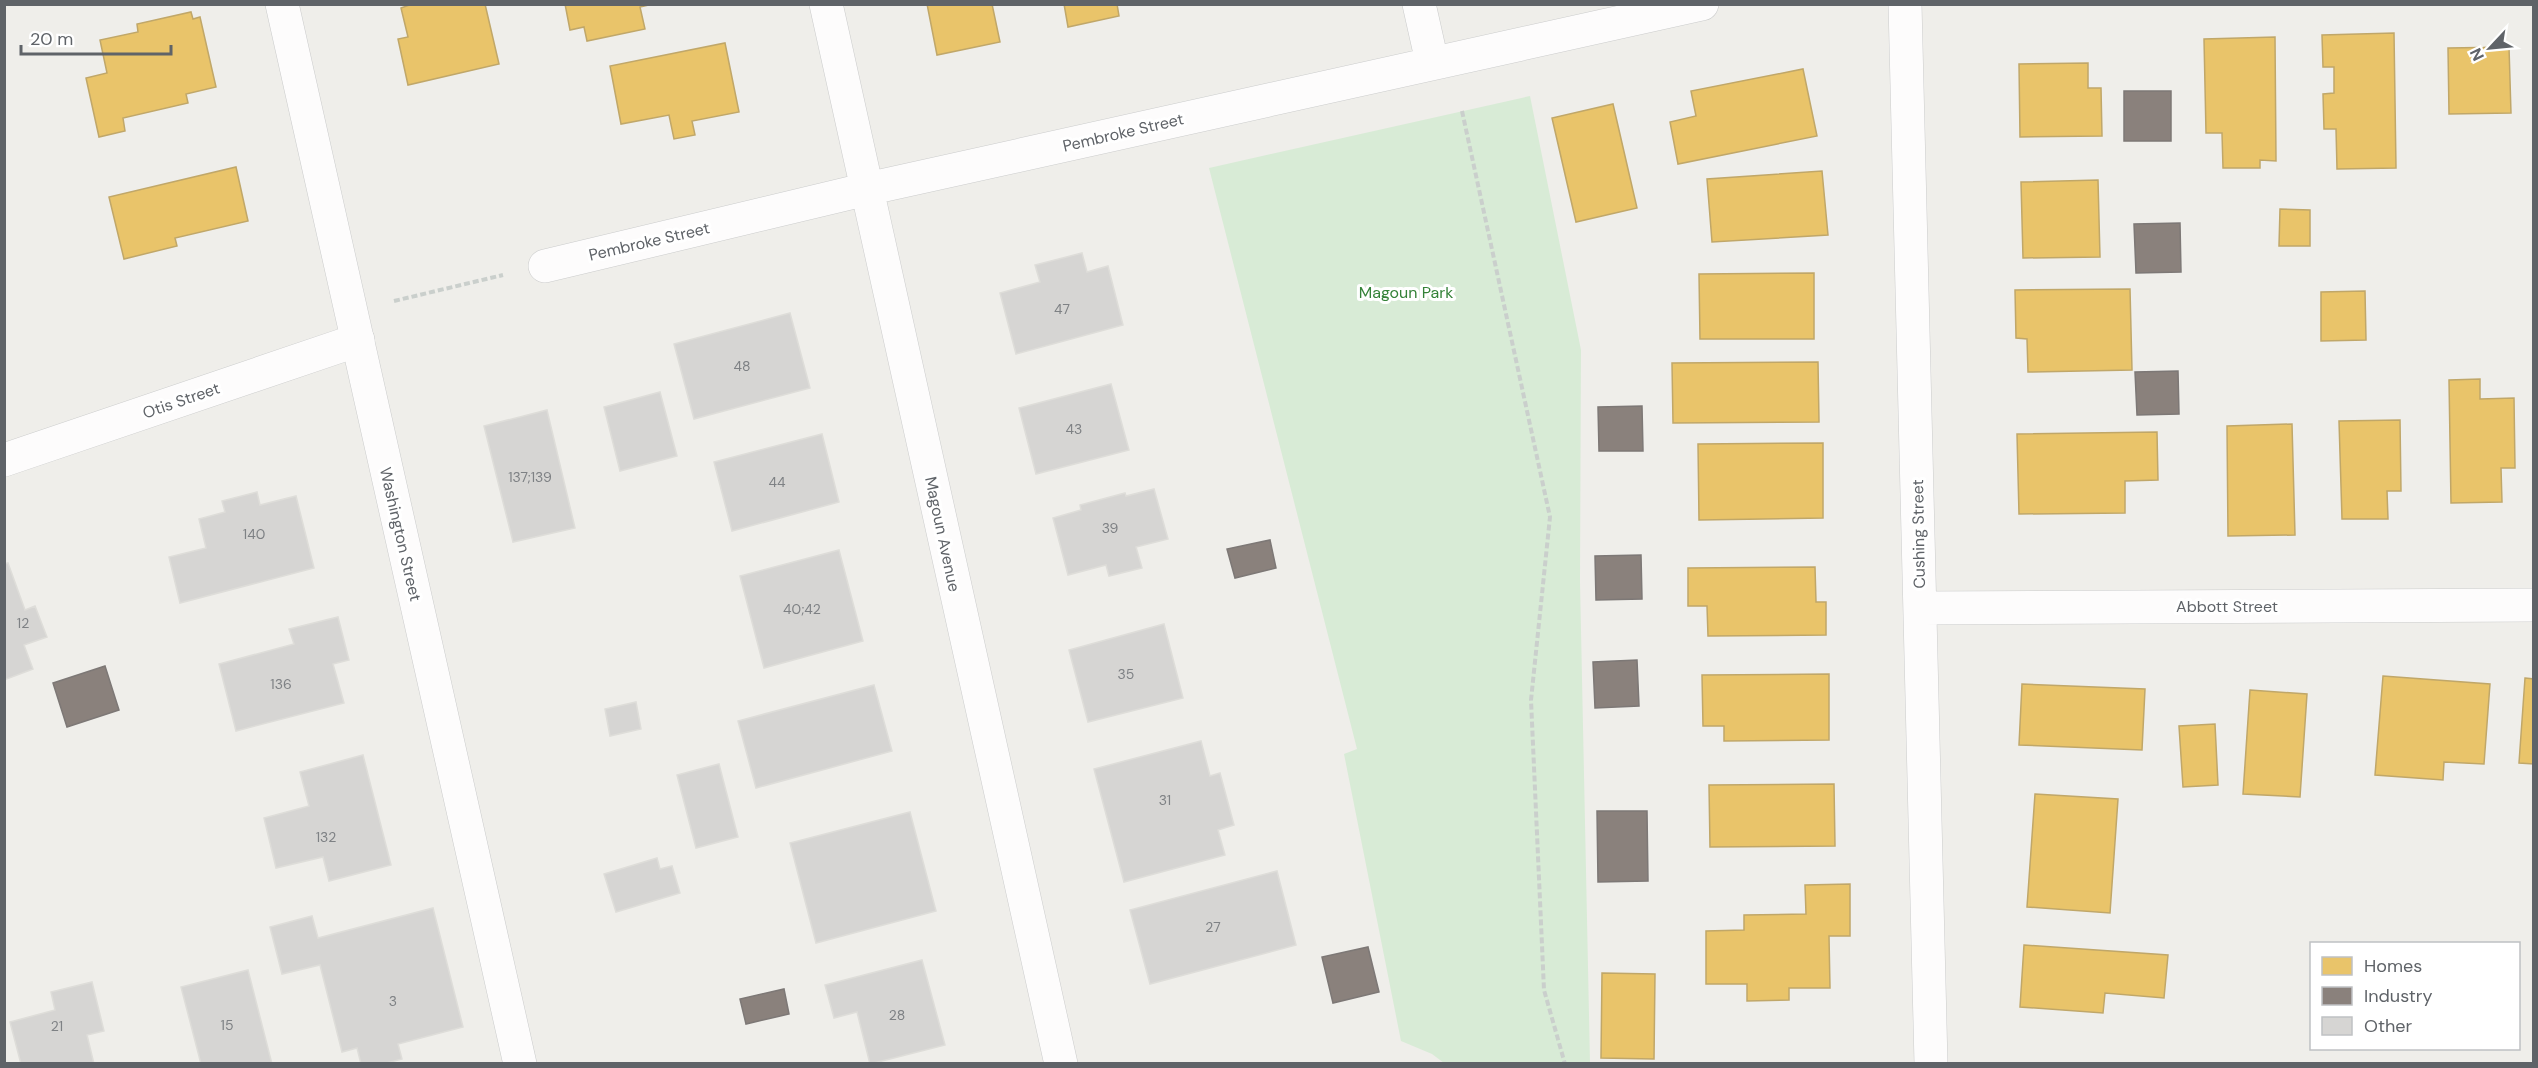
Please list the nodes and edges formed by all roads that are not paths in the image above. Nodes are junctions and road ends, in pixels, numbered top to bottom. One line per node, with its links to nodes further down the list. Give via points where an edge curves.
1 (282, 4): 9 (street, Washington Street)
2 (826, 4): 7 (street, Magoun Avenue)
3 (1419, 4): 6 (street)
4 (1702, 4): 6 (street, Pembroke Street)
5 (1905, 4): 12 (street, Cushing Street)
6 (1432, 62): 7 (street, Pembroke Street)
7 (867, 189): 8 (street, Pembroke Street); 14 (street, Magoun Avenue)
8 (545, 266)
9 (358, 340): 10 (street, Otis Street); 13 (street, Washington Street)
10 (4, 460)
11 (2534, 605): 12 (street, Abbott Street)
12 (1920, 608): 15 (street, Cushing Street)
13 (520, 1064)
14 (1061, 1064)
15 (1931, 1064)

